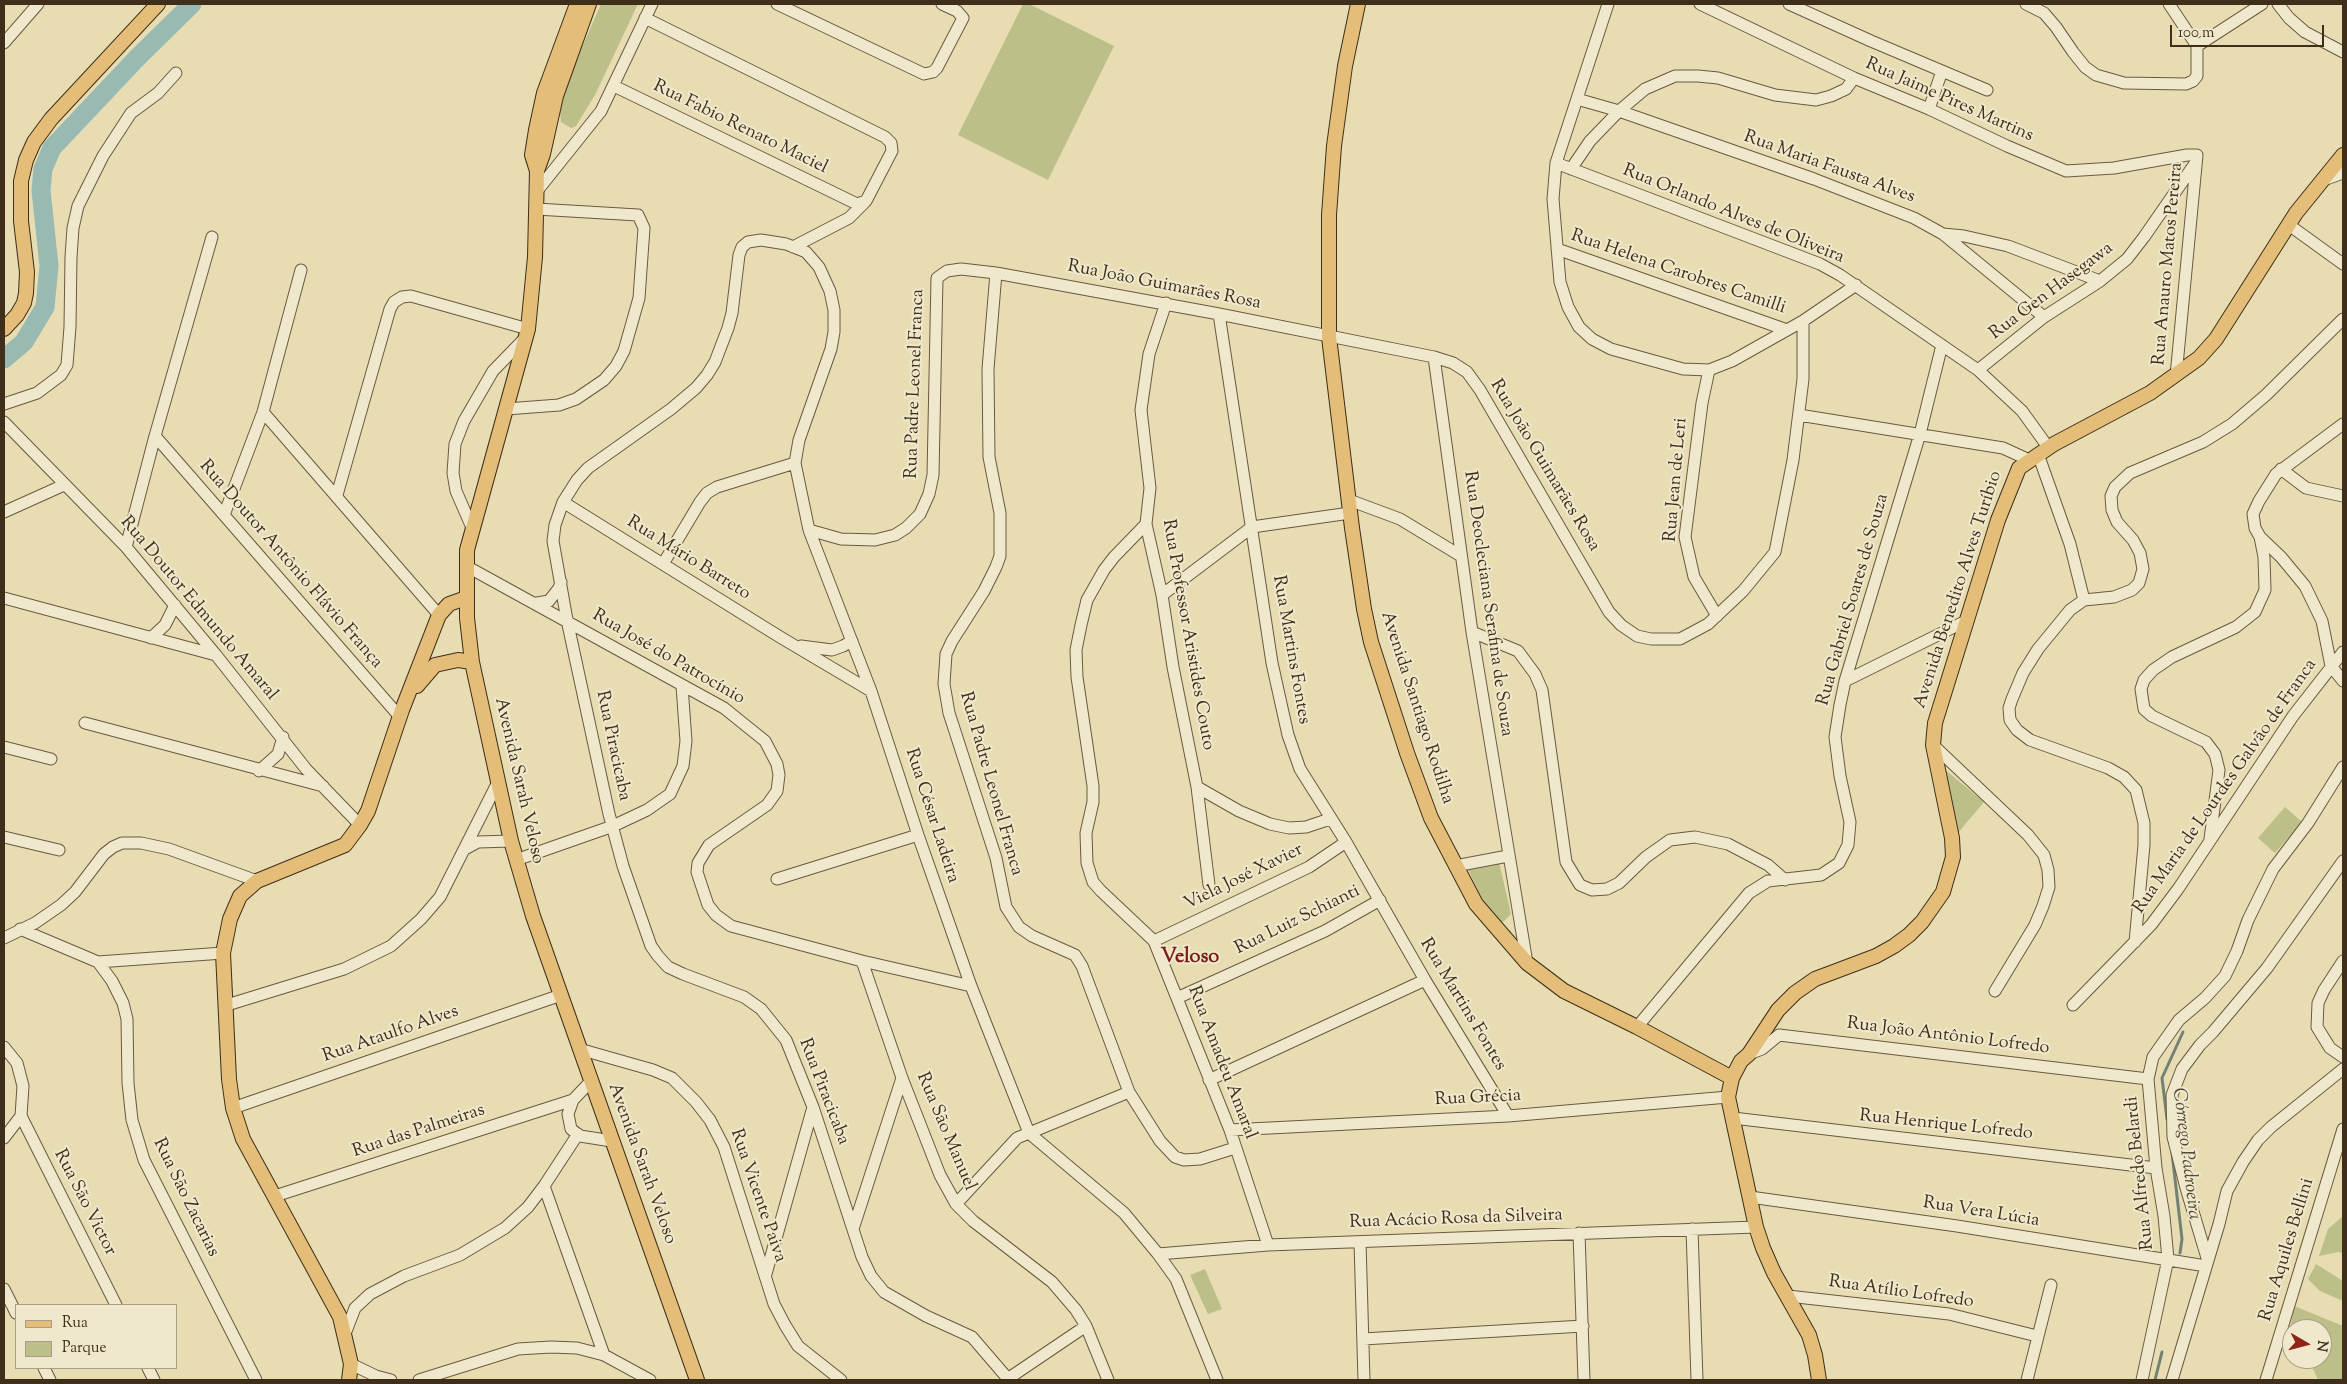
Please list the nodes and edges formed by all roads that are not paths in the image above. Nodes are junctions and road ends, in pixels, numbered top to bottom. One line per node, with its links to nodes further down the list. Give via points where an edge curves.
1 (38, 4): 17 (street)
2 (158, 4): 54 (main road, via 51,119 34,142 26,160 21,191 26,292 17,315)
3 (578, 4): 32 (main road, Avenida Sarah Veloso, via 544,92 532,155)
4 (589, 4): 32 (main road, Avenida Sarah Veloso, via 556,96 544,154)
5 (652, 4): 16 (street)
6 (777, 4): 7 (street, via 917,72 929,73 937,68 963,18)
7 (942, 4)
8 (1358, 4): 57 (main road, Avenida Santiago Rodilha, via 1334,156 1329,215)
9 (1608, 4): 25 (street)
10 (1700, 4): 22 (street, Rua Jaime Pires Martins)
11 (1789, 4): 20 (street)
12 (2026, 4): 18 (street, via 2044,13 2086,67 2096,75 2124,83 2186,84 2193,81 2197,76)
13 (2169, 4): 18 (street)
14 (2262, 4): 18 (street)
15 (2278, 4): 19 (street, via 2305,32)
16 (645, 18): 23 (street); 36 (street, via 890,140 892,151)
17 (4, 43)
18 (2197, 46)
19 (2343, 52)
20 (1942, 71): 24 (street); 26 (street)
21 (176, 72): 63 (street, via 158,93 132,113 103,156 78,206 73,228 67,365 61,375 37,393)
22 (1854, 78): 26 (street, Rua Jaime Pires Martins); 27 (street, via 1846,89 1816,100 1776,95 1718,78 1675,76 1645,89)
23 (614, 86): 35 (street, via 591,124); 36 (street, Rua Fabio Renato Maciel, via 851,202)
24 (1987, 90)
25 (1576, 99): 27 (street, Rua Maria Fausta Alves); 30 (street)
26 (1929, 109): 29 (street, Rua Jaime Pires Martins, via 2066,171 2114,168 2186,155)
27 (1619, 111): 31 (street, via 1590,141); 39 (street, Rua Maria Fausta Alves, via 1872,201)
28 (2343, 156): 34 (main road, Avenida Benedito Alves Turíbio)
29 (2196, 160): 47 (street, Rua Gen Hasegawa, via 2127,259); 62 (street, Rua Anauro Matos Pereira)
30 (1556, 163): 31 (street, Rua Orlando Alves de Oliveira); 43 (street, via 1553,199)
31 (1571, 169): 48 (street, Rua Orlando Alves de Oliveira, via 1820,264)
32 (537, 171): 35 (main road, Avenida Sarah Veloso)
33 (2343, 173): 34 (street)
34 (2321, 181): 38 (main road, Avenida Benedito Alves Turíbio)
35 (537, 191): 37 (main road, Avenida Sarah Veloso)
36 (864, 203): 42 (street, via 849,218)
37 (536, 209): 56 (main road, Avenida Sarah Veloso); 64 (street, via 638,215 644,228 639,298 624,351 604,380 576,400 559,405)
38 (2289, 225): 44 (street); 62 (main road, Avenida Benedito Alves Turíbio, via 2216,339)
39 (1943, 234): 47 (street, via 2008,246); 51 (street, Rua Maria Fausta Alves)
40 (212, 237): 70 (street)
41 (761, 240): 42 (street, Rua César Ladeira); 77 (street, Rua Piracicaba, via 748,242 742,247 732,313 719,353 707,375 671,410 588,468)
42 (793, 247): 72 (street, Rua César Ladeira, via 806,252 819,267 834,310 831,349 799,440)
43 (1557, 250): 55 (street, Rua Helena Carobres Camilli); 60 (street, via 1560,282 1568,307 1579,328 1592,339 1611,349 1683,370)
44 (2343, 264)
45 (301, 270): 65 (street)
46 (996, 273): 49 (street, Rua João Guimarães Rosa); 84 (street, Rua Padre Leonel Franca, via 961,269 947,271 936,278 933,475 920,514 895,535 875,540 841,540); 172 (street, Rua Padre Leonel Franca, via 988,369 988,457 1000,513 1000,556 984,592 946,654 946,699 996,858 1006,907 1019,927 1075,955)
47 (2100, 281): 51 (street, Rua Gen Hasegawa)
48 (1856, 285): 53 (street); 58 (street, Rua Orlando Alves de Oliveira)
49 (1166, 304): 50 (street, Rua João Guimarães Rosa); 81 (street, Rua Professor Aristides Couto, via 1150,354 1141,410 1150,488)
50 (1219, 314): 57 (street, Rua João Guimarães Rosa); 82 (street, Rua Martins Fontes)
51 (2044, 317): 61 (street, Rua Gen Hasegawa)
52 (2343, 319): 94 (street, via 2232,424 2203,442 2130,473 2115,487 2111,496 2112,510 2140,553 2143,569 2139,583 2132,590 2114,597)
53 (1803, 321): 55 (street); 66 (street, Rua João Guimarães Rosa)
54 (4, 329)
55 (1787, 330): 60 (street)
56 (528, 333): 64 (main road, Avenida Sarah Veloso); 75 (street, via 411,296 394,302); 83 (street, via 493,371 464,421 455,444 453,473 456,491)
57 (1329, 337): 59 (street, Rua João Guimarães Rosa); 78 (main road, Avenida Santiago Rodilha)
58 (1942, 345): 61 (street, Rua Orlando Alves de Oliveira); 69 (street, Rua Gabriel Soares de Souza)
59 (1434, 357): 87 (street, Rua Deocleciana Serafina de Souza); 97 (street, Rua João Guimarães Rosa, via 1467,372 1609,612 1621,625 1636,636 1680,639)
60 (1709, 370): 97 (street, Rua Jean de Leri, via 1685,537 1694,578)
61 (1978, 370): 71 (street, Rua Orlando Alves de Oliveira, via 2022,411)
62 (2176, 376): 71 (main road, Avenida Benedito Alves Turíbio)
63 (4, 404)
64 (506, 409): 83 (main road, Avenida Sarah Veloso)
65 (263, 412): 75 (street); 80 (street)
66 (1799, 415): 69 (street); 97 (street, Rua João Guimarães Rosa, via 1775,552)
67 (4, 422): 74 (street, Rua Doutor Edmundo Amaral)
68 (2343, 424): 73 (street)
69 (1920, 434): 71 (street); 110 (street, Rua Gabriel Soares de Souza)
70 (154, 436): 80 (street, Rua Doutor Antônio Flávio França); 86 (street)
71 (2039, 454): 94 (street, Rua Orlando Alves de Oliveira, via 2070,544); 100 (main road, Avenida Benedito Alves Turíbio, via 2019,468)
72 (795, 463): 84 (street, Rua César Ladeira); 88 (street, via 707,493)
73 (2281, 469): 76 (street, via 2306,488); 85 (street, via 2266,488 2253,514)
74 (64, 485): 79 (street); 86 (street, Rua Doutor Edmundo Amaral)
75 (337, 496): 99 (street)
76 (2343, 496)
77 (563, 502): 88 (street, Rua Mário Barreto); 90 (street, Rua Piracicaba, via 553,542)
78 (1350, 506): 82 (street); 87 (street, via 1400,519); 139 (main road, Avenida Santiago Rodilha, via 1371,642 1431,818)
79 (4, 512)
80 (224, 515): 115 (street, Rua Doutor Antônio Flávio França)
81 (1146, 524): 91 (street, Rua Professor Aristides Couto); 147 (street, Rua Amadeu Amaral, via 1114,557 1091,592 1081,625 1076,662 1094,786 1086,832 1090,873 1101,891)
82 (1252, 527): 91 (street); 126 (street, Rua Martins Fontes, via 1272,662 1288,735 1300,769)
83 (473, 530): 89 (main road, Avenida Sarah Veloso)
84 (810, 530): 103 (street, Rua César Ladeira)
85 (2260, 537): 109 (street, via 2305,586 2322,621); 133 (street, via 2265,590 2255,612 2236,627 2172,657 2153,670 2141,689 2144,709 2206,742 2215,754 2219,770)
86 (126, 547): 96 (street, Rua Doutor Edmundo Amaral)
87 (1460, 556): 101 (street, Rua Deocleciana Serafina de Souza)
88 (663, 564): 104 (street, Rua Mário Barreto)
89 (466, 566): 93 (main road, Avenida Sarah Veloso); 95 (street, Rua José do Patrocínio)
90 (561, 582): 95 (street, via 549,600); 98 (street, Rua Piracicaba)
91 (1162, 595): 125 (street, Rua Professor Aristides Couto)
92 (4, 598): 102 (street)
93 (466, 598): 99 (main road, via 449,604); 108 (main road, Avenida Sarah Veloso)
94 (2084, 600): 148 (street, via 2070,610 2023,673 2012,699 2010,720 2030,740 2108,768 2124,777 2136,790 2144,823 2144,845)
95 (537, 603): 98 (street, Rua José do Patrocínio)
96 (175, 604): 102 (street, via 165,625); 106 (street, Rua Doutor Edmundo Amaral)
97 (1717, 616)
98 (567, 620): 112 (street, Rua José do Patrocínio); 128 (street, Rua Piracicaba)
99 (437, 621): 107 (main road, via 435,645); 114 (main road)
100 (1966, 621): 110 (street); 118 (main road, Avenida Benedito Alves Turíbio, via 1935,723)
101 (1472, 632): 136 (street, Rua Deocleciana Serafina de Souza); 141 (street, via 1518,651 1542,690 1566,862 1580,885 1592,890 1607,889 1619,883 1670,840 1695,836 1728,844 1768,865)
102 (151, 638): 106 (street)
103 (852, 640): 104 (street, Rua Mário Barreto, via 832,650); 113 (street, Rua César Ladeira)
104 (795, 645): 113 (street, Rua Mário Barreto)
105 (2343, 652): 109 (street, Rua Maria de Lourdes Galvão de Franca)
106 (216, 655): 117 (street, Rua Doutor Edmundo Amaral)
107 (444, 662): 108 (main road); 114 (main road, via 429,670)
108 (472, 662): 123 (main road, Avenida Sarah Veloso)
109 (2332, 666): 111 (street); 133 (street, Rua Maria de Lourdes Galvão de Franca, via 2292,716)
110 (1846, 681): 141 (street, Rua Gabriel Soares de Souza, via 1835,737 1850,822 1848,845 1840,863 1821,875)
111 (2343, 681)
112 (682, 686): 128 (street, via 686,741 683,766 676,783 670,794 659,803); 150 (street, Rua José do Patrocínio, via 724,708 766,741 778,764 777,791 767,806 709,845 698,863 697,872 708,905 731,926)
113 (872, 691): 129 (street, Rua César Ladeira)
114 (406, 701): 115 (main road)
115 (400, 717): 127 (main road, via 368,811)
116 (85, 723): 122 (street)
117 (283, 737): 122 (street, via 278,754); 124 (street, Rua Doutor Edmundo Amaral)
118 (1933, 745): 156 (street, via 2028,835 2044,855 2048,870 2049,887 2035,925); 164 (main road, Avenida Benedito Alves Turíbio, via 1952,838 1953,857 1943,892 1922,922 1894,946 1815,979 1795,993 1778,1010)
119 (4, 747): 120 (street)
120 (51, 759)
121 (2343, 767): 169 (street, via 2308,823 2273,869 2225,976 2179,1020 2153,1057)
122 (259, 771): 124 (street)
123 (498, 782): 131 (main road, Avenida Sarah Veloso); 135 (street)
124 (323, 786): 127 (street, Rua Doutor Edmundo Amaral)
125 (1197, 786): 126 (street, via 1239,811 1270,824 1306,827); 143 (street, Rua Professor Aristides Couto)
126 (1330, 819): 132 (street, Rua Martins Fontes)
127 (360, 825): 142 (main road, via 345,845)
128 (613, 826): 137 (street); 176 (street, Rua Piracicaba, via 651,946 658,956 668,966 723,987 761,1009 786,1040)
129 (918, 835): 140 (street); 155 (street, Rua César Ladeira)
130 (4, 837): 134 (street)
131 (511, 841): 135 (street, via 478,842); 137 (main road, Avenida Sarah Veloso)
132 (1346, 842): 144 (street, Rua Martins Fontes); 147 (street, Viela José Xavier, via 1309,867)
133 (2210, 842): 148 (street, Rua Maria de Lourdes Galvão de Franca, via 2151,925)
134 (59, 850)
135 (465, 850): 159 (street, via 440,897 391,946 344,969)
136 (1508, 856): 139 (street); 153 (street, Rua Deocleciana Serafina de Souza)
137 (516, 860): 157 (main road, Avenida Sarah Veloso)
138 (2343, 862): 202 (street, via 2304,918 2182,1069 2172,1095 2173,1137)
139 (1454, 866): 153 (main road, Avenida Santiago Rodilha, via 1476,904)
140 (777, 879)
141 (1785, 880): 161 (street, Rua Gabriel Soares de Souza, via 1768,881 1749,893)
142 (257, 881): 145 (street, via 170,849 122,843 104,854 61,905); 149 (main road, via 240,896 235,906)
143 (1209, 884)
144 (1380, 900): 154 (street, Rua Martins Fontes); 158 (street, Rua Luiz Schianti, via 1325,931)
145 (20, 929): 146 (street); 152 (street)
146 (4, 938)
147 (1154, 941): 158 (street, Rua Amadeu Amaral)
148 (2135, 942): 160 (street, Rua Maria de Lourdes Galvão de Franca)
149 (223, 953): 152 (street); 159 (main road)
150 (862, 961): 155 (street, Rua José do Patrocínio); 167 (street, Rua São Manuel)
151 (2343, 961): 165 (street, via 2318,1003 2317,1027 2330,1048)
152 (98, 962): 217 (street, Rua São Zacarias, via 124,1003 132,1120 144,1160)
153 (1527, 963): 161 (main road, Avenida Santiago Rodilha, via 1564,991)
154 (1425, 980): 170 (street); 180 (street, Rua Martins Fontes)
155 (971, 986): 184 (street, Rua César Ladeira)
156 (1995, 991)
157 (560, 995): 163 (main road, Avenida Sarah Veloso); 177 (street, Rua Ataulfo Alves)
158 (1176, 998): 170 (street, Rua Amadeu Amaral)
159 (227, 1005): 177 (main road)
160 (2073, 1005)
161 (1637, 1027): 168 (main road, Avenida Santiago Rodilha)
162 (4, 1046): 179 (street, via 21,1073)
163 (579, 1049): 171 (main road, Avenida Sarah Veloso); 203 (street, Rua Vicente Paiva, via 672,1078 696,1102 724,1147)
164 (1749, 1054): 168 (main road, Avenida Benedito Alves Turíbio); 169 (street, Rua João Antônio Lofredo, via 1762,1049 1779,1035)
165 (2343, 1057)
166 (2343, 1069): 202 (street, via 2258,1140 2227,1191)
167 (902, 1078): 175 (street, Rua São Manuel); 178 (street)
168 (1732, 1078): 173 (main road)
169 (2148, 1079): 189 (street, Rua Alfredo Belardi)
170 (1209, 1080): 182 (street, Rua Amadeu Amaral)
171 (591, 1081): 174 (street); 187 (main road, Avenida Sarah Veloso)
172 (1129, 1092): 184 (street); 188 (street, Rua Padre Leonel Franca, via 1167,1151 1175,1157 1184,1160 1200,1158)
173 (1728, 1097): 180 (street, Rua Grécia); 181 (main road)
174 (573, 1100): 185 (street, via 568,1114 571,1129); 191 (street, Rua das Palmeiras)
175 (913, 1106): 178 (street); 193 (street, Rua São Manuel, via 940,1175)
176 (813, 1107): 195 (street, Rua Piracicaba); 203 (street)
177 (233, 1108): 191 (main road, via 244,1139)
178 (892, 1110): 195 (street)
179 (21, 1116): 186 (street); 207 (street, Rua São Victor)
180 (1508, 1116): 182 (street, Rua Grécia)
181 (1733, 1118): 189 (street, Rua Henrique Lofredo); 192 (main road)
182 (1230, 1130): 188 (street, Rua Amadeu Amaral)
183 (2343, 1130): 233 (street, Rua Aquiles Bellini)
184 (1029, 1133): 193 (street, via 1017,1138); 200 (street, Rua César Ladeira, via 1124,1213)
185 (578, 1134): 187 (street); 190 (street)
186 (4, 1138)
187 (612, 1141): 222 (main road, Avenida Sarah Veloso)
188 (1236, 1148): 199 (street, Rua Amadeu Amaral)
189 (2156, 1168): 201 (street, Rua Alfredo Belardi)
190 (544, 1186): 211 (street, via 528,1208 505,1228 460,1255 404,1276 370,1294 356,1308); 214 (street)
191 (276, 1196): 211 (main road, via 340,1317)
192 (1750, 1197): 194 (main road); 201 (street, Rua Vera Lúcia)
193 (956, 1204): 209 (street, Rua São Manuel, via 1052,1282)
194 (1756, 1227): 196 (street, Rua Acácio Rosa da Silveira); 206 (main road)
195 (853, 1229): 216 (street, Rua Piracicaba, via 871,1276 884,1292 972,1337)
196 (1692, 1229): 197 (street, Rua Acácio Rosa da Silveira); 228 (street)
197 (1579, 1233): 198 (street, Rua Acácio Rosa da Silveira); 210 (street)
198 (1360, 1242): 199 (street, Rua Acácio Rosa da Silveira); 213 (street)
199 (1268, 1245): 200 (street, Rua Acácio Rosa da Silveira)
200 (1158, 1254): 225 (street, Rua César Ladeira, via 1176,1279)
201 (2168, 1259): 202 (street, Rua Vera Lúcia); 231 (street, Rua Alfredo Belardi)
202 (2207, 1262): 232 (street)
203 (766, 1274): 223 (street, Rua Vicente Paiva, via 774,1304 798,1346)
204 (2051, 1285): 212 (street)
205 (4, 1288): 208 (street)
206 (1788, 1296): 212 (street, Rua Atílio Lofredo, via 1949,1314); 229 (main road, via 1809,1335)
207 (115, 1304)
208 (15, 1311)
209 (1086, 1326): 216 (street); 224 (street, Rua São Manuel)
210 (1583, 1326): 213 (street); 227 (street)
211 (345, 1334): 215 (main road)
212 (2037, 1336): 230 (street)
213 (1363, 1339): 226 (street)
214 (604, 1355): 220 (street, via 577,1348 518,1349); 221 (street)
215 (351, 1364): 218 (main road); 219 (street)
216 (1009, 1379)
217 (256, 1380)
218 (349, 1380)
219 (391, 1380)
220 (419, 1380)
221 (650, 1380)
222 (697, 1380)
223 (842, 1380)
224 (1108, 1380)
225 (1217, 1380)
226 (1364, 1380)
227 (1584, 1380)
228 (1697, 1380)
229 (1819, 1380)
230 (2027, 1380)
231 (2142, 1380)
232 (2172, 1380)
233 (2266, 1380)

